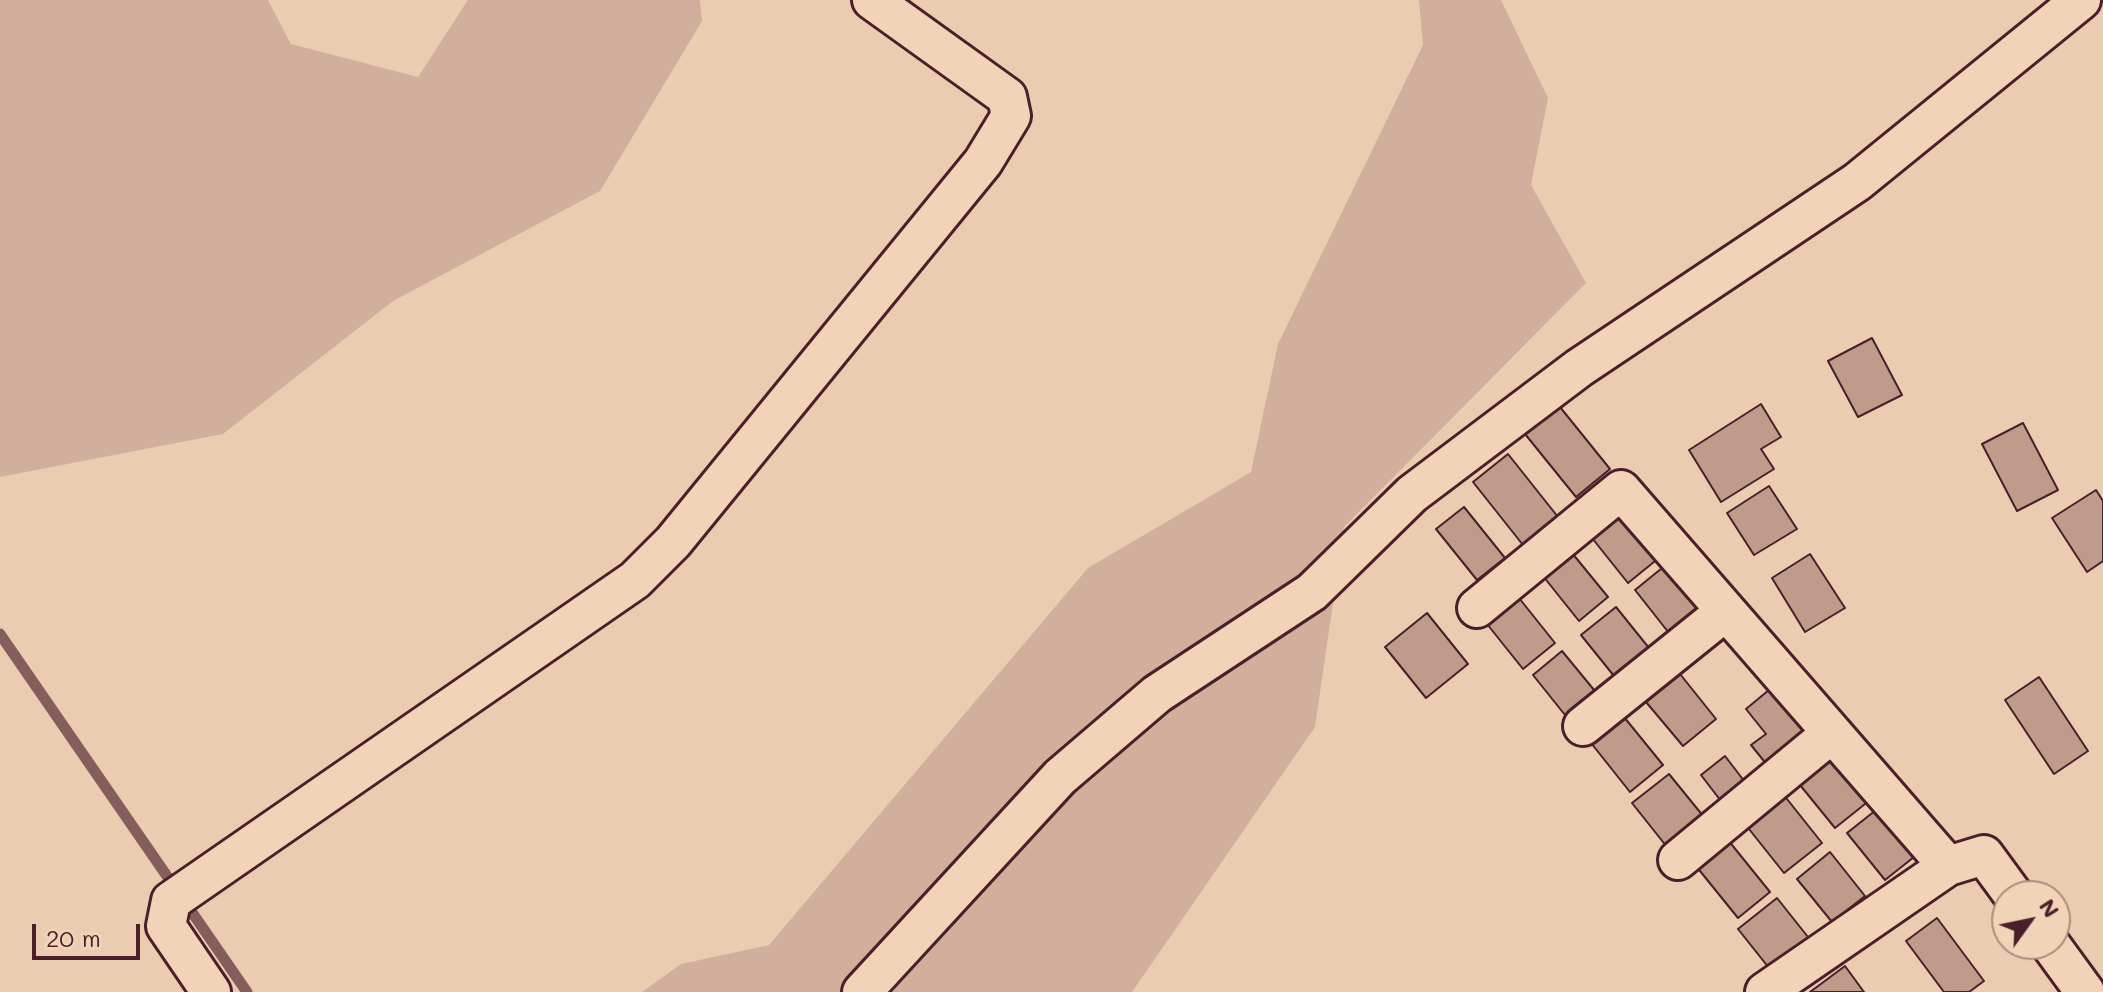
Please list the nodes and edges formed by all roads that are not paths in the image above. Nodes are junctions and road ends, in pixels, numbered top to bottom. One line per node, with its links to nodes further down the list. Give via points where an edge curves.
1 (872, 0): 11 (street, via 1007,97 1011,116 983,162 673,542 635,580 179,895 166,926)
2 (2081, 0): 12 (street, via 1857,182 1579,368 1412,494 1312,592 1157,694 1060,777)
3 (1477, 608): 4 (street, via 1621,490)
4 (1726, 611): 5 (street); 6 (street)
5 (1583, 726)
6 (1832, 733): 7 (street); 8 (street)
7 (1678, 860)
8 (1948, 866): 9 (street, via 1984,855); 13 (street)
9 (2002, 880)
10 (2062, 960): 14 (street)
11 (211, 992)
12 (862, 992)
13 (1765, 992)
14 (2085, 992)

